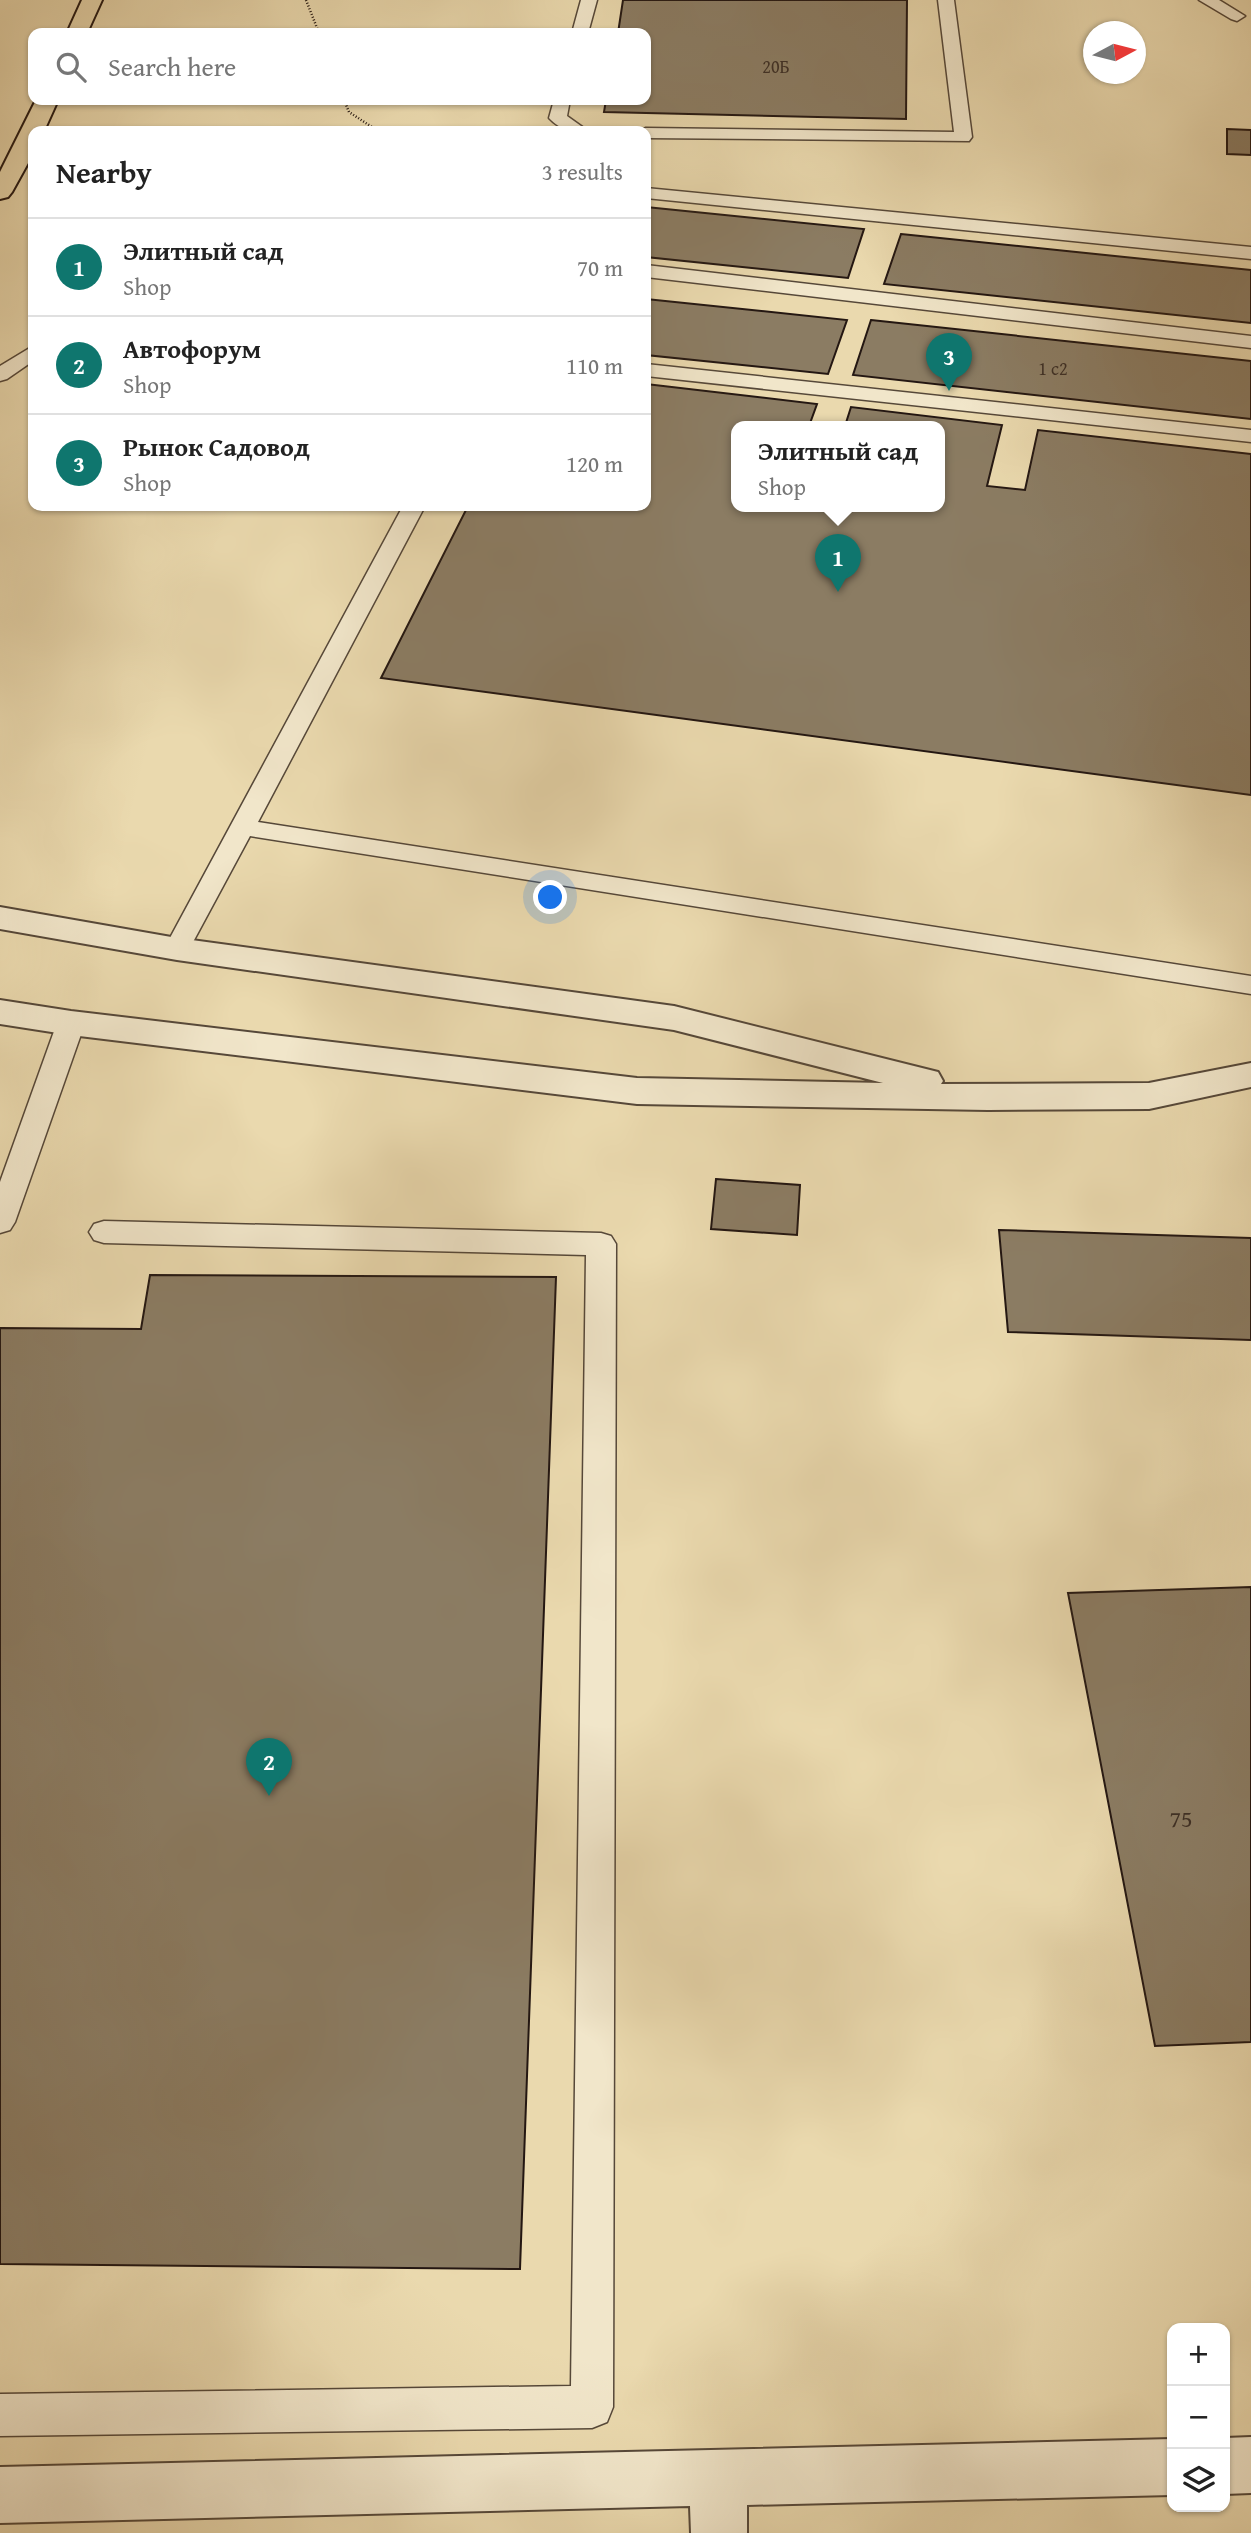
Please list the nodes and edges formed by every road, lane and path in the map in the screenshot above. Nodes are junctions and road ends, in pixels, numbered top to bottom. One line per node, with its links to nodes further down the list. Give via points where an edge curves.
1 (92, 0): 7 (highway)
2 (306, 0): 8 (path)
3 (589, 0): 9 (lane)
4 (946, 0): 16 (lane, via 963,137)
5 (1207, 0): 6 (lane)
6 (1237, 16)
7 (79, 28)
8 (317, 28)
9 (581, 28)
10 (45, 105): 13 (highway)
11 (346, 105): 14 (path)
12 (561, 105): 15 (lane, via 558,118)
13 (35, 126)
14 (370, 126)
15 (572, 126)
16 (651, 133)
17 (28, 143): 18 (highway)
18 (0, 192)
19 (651, 193): 20 (lane)
20 (1251, 253)
21 (651, 272): 22 (lane)
22 (1251, 342)
23 (28, 355): 25 (lane)
24 (651, 371): 26 (lane)
25 (0, 375)
26 (1251, 436)
27 (411, 511): 28 (lane)
28 (243, 827): 30 (lane); 31 (lane)
29 (0, 918): 30 (street)
30 (177, 949): 35 (street, via 674,1018)
31 (1251, 985)
32 (0, 1012): 33 (street)
33 (71, 1023): 35 (street, via 637,1091); 36 (lane)
34 (1251, 1075): 35 (street, via 1149,1096)
35 (988, 1097)
36 (0, 1222)
37 (104, 1232): 38 (lane, via 601,1244 592,2407)
38 (0, 2415)
39 (1251, 2465): 40 (street)
40 (1230, 2466)
41 (1167, 2467): 42 (street)
42 (718, 2478): 43 (street); 44 (street)
43 (0, 2495)
44 (719, 2533)

